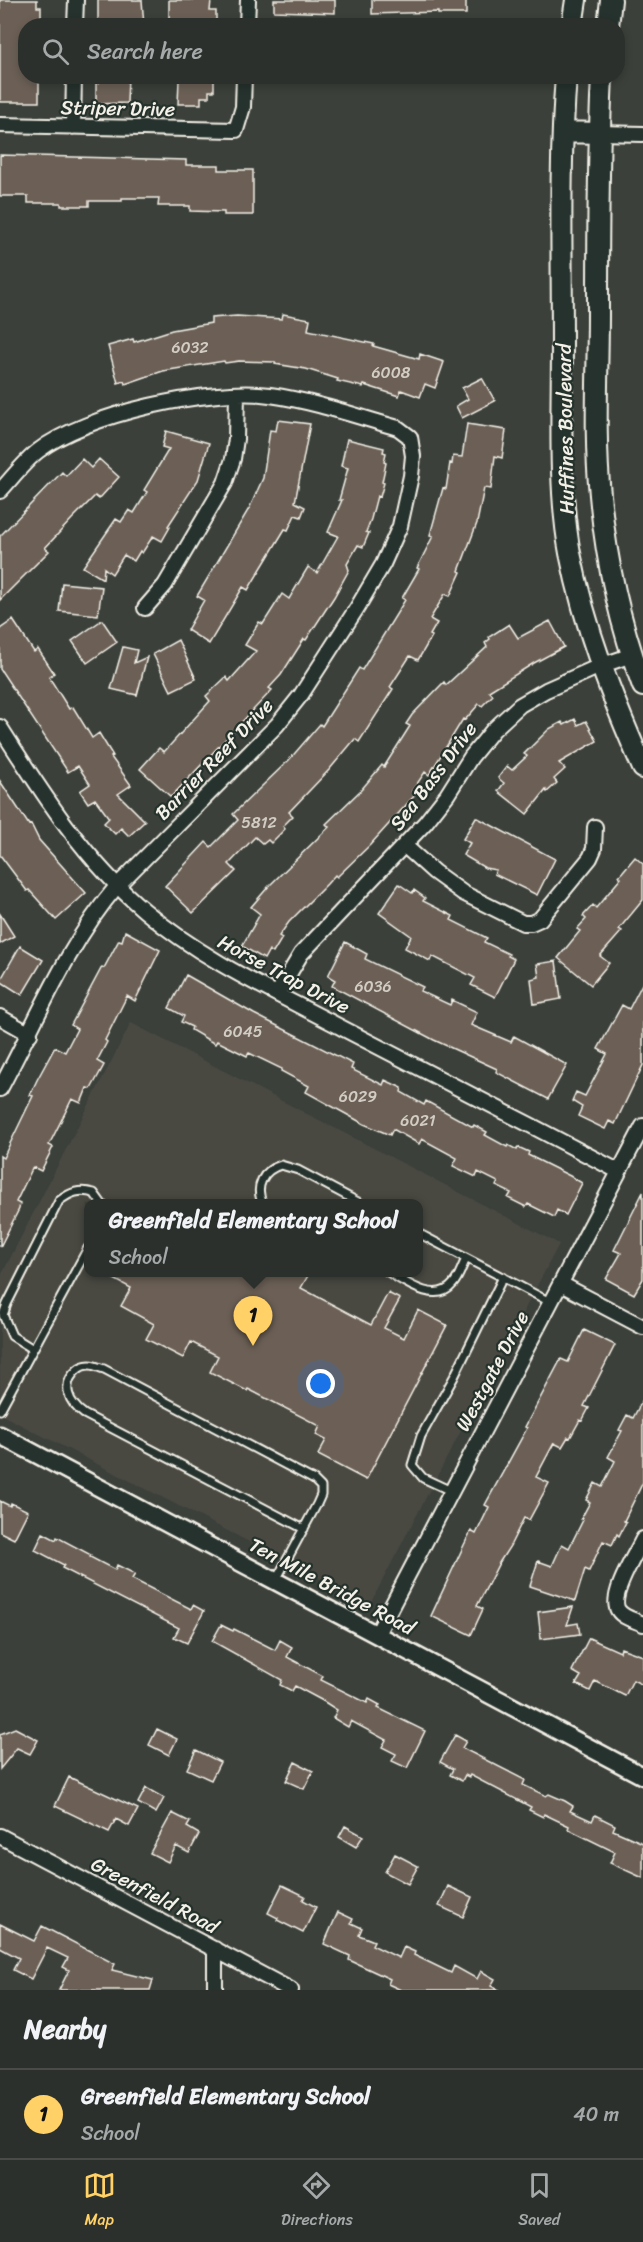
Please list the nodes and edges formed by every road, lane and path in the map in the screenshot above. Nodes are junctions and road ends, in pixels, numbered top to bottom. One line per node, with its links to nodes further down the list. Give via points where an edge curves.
1 (76, 0): 5 (street)
2 (248, 0): 6 (street)
3 (576, 0): 7 (main road)
4 (611, 0): 8 (main road)
5 (75, 18)
6 (247, 18)
7 (573, 18)
8 (609, 18)
9 (74, 84): 14 (street)
10 (244, 84): 14 (street, Striper Drive, via 243,107 236,130)
11 (566, 84): 15 (main road, Huffines Boulevard)
12 (602, 84): 16 (main road, Huffines Boulevard)
13 (0, 125): 14 (street, Striper Drive)
14 (73, 127)
15 (564, 132): 16 (main road); 22 (main road, Huffines Boulevard, via 564,498 570,551)
16 (599, 133): 17 (street); 21 (main road, Huffines Boulevard, via 599,493 607,552)
17 (643, 134)
18 (237, 394): 19 (street, via 204,395 134,411 64,435 38,452); 20 (street, via 233,459 225,483 165,585); 28 (street, Barrier Reef Drive, via 307,402 398,428 410,437 411,476 400,526 383,564 301,695 277,725)
19 (0, 491)
20 (145, 608)
21 (632, 655): 22 (street, Sea Bass Drive); 23 (main road, Huffines Boulevard)
22 (600, 666): 25 (main road, Huffines Boulevard); 27 (street, Sea Bass Drive, via 520,705 493,730)
23 (643, 686)
24 (0, 727): 28 (street, Horse Trap Drive, via 69,830)
25 (643, 768)
26 (595, 827): 27 (street, via 594,849 586,865 540,919 531,923 517,921 463,892)
27 (405, 846): 29 (street, Sea Bass Drive, via 301,954)
28 (117, 886): 29 (street, Horse Trap Drive, via 207,955); 31 (street, Barrier Reef Drive, via 79,938)
29 (277, 994): 34 (street, Horse Trap Drive)
30 (0, 1017): 31 (street)
31 (30, 1034): 32 (street, Barrier Reef Drive)
32 (0, 1089)
33 (643, 1126): 34 (street, Westgate Drive)
34 (618, 1171): 43 (street, Westgate Drive)
35 (99, 1199): 46 (lane, via 83,1190 59,1201 7,1304 3,1315 12,1336)
36 (261, 1199): 37 (lane, via 260,1182 266,1172 280,1165)
37 (354, 1199)
38 (423, 1236): 40 (lane)
39 (84, 1255): 46 (lane)
40 (466, 1259): 41 (lane, via 453,1285 438,1292 422,1291); 42 (lane)
41 (397, 1277)
42 (503, 1277): 44 (lane); 49 (lane, via 421,1436 412,1465 423,1478)
43 (561, 1284): 44 (street, Westgate Drive); 45 (street)
44 (550, 1302): 49 (street, Westgate Drive)
45 (643, 1327)
46 (33, 1349): 47 (lane)
47 (0, 1410)
48 (0, 1435): 52 (street, Ten Mile Bridge Road)
49 (451, 1491): 54 (street, Westgate Drive)
50 (304, 1529): 50 (lane, via 321,1495 321,1487 314,1480 111,1373 90,1365 74,1373 67,1388 74,1407 84,1414); 52 (lane)
51 (643, 1539): 53 (street, via 622,1581 616,1603 624,1616)
52 (276, 1580): 54 (street, Ten Mile Bridge Road)
53 (643, 1624)
54 (377, 1634): 55 (street, Ten Mile Bridge Road)
55 (643, 1776)
56 (0, 1836): 57 (street, Greenfield Road)
57 (215, 1949): 58 (street); 59 (street, Greenfield Road)
58 (214, 1990)
59 (291, 1990)

